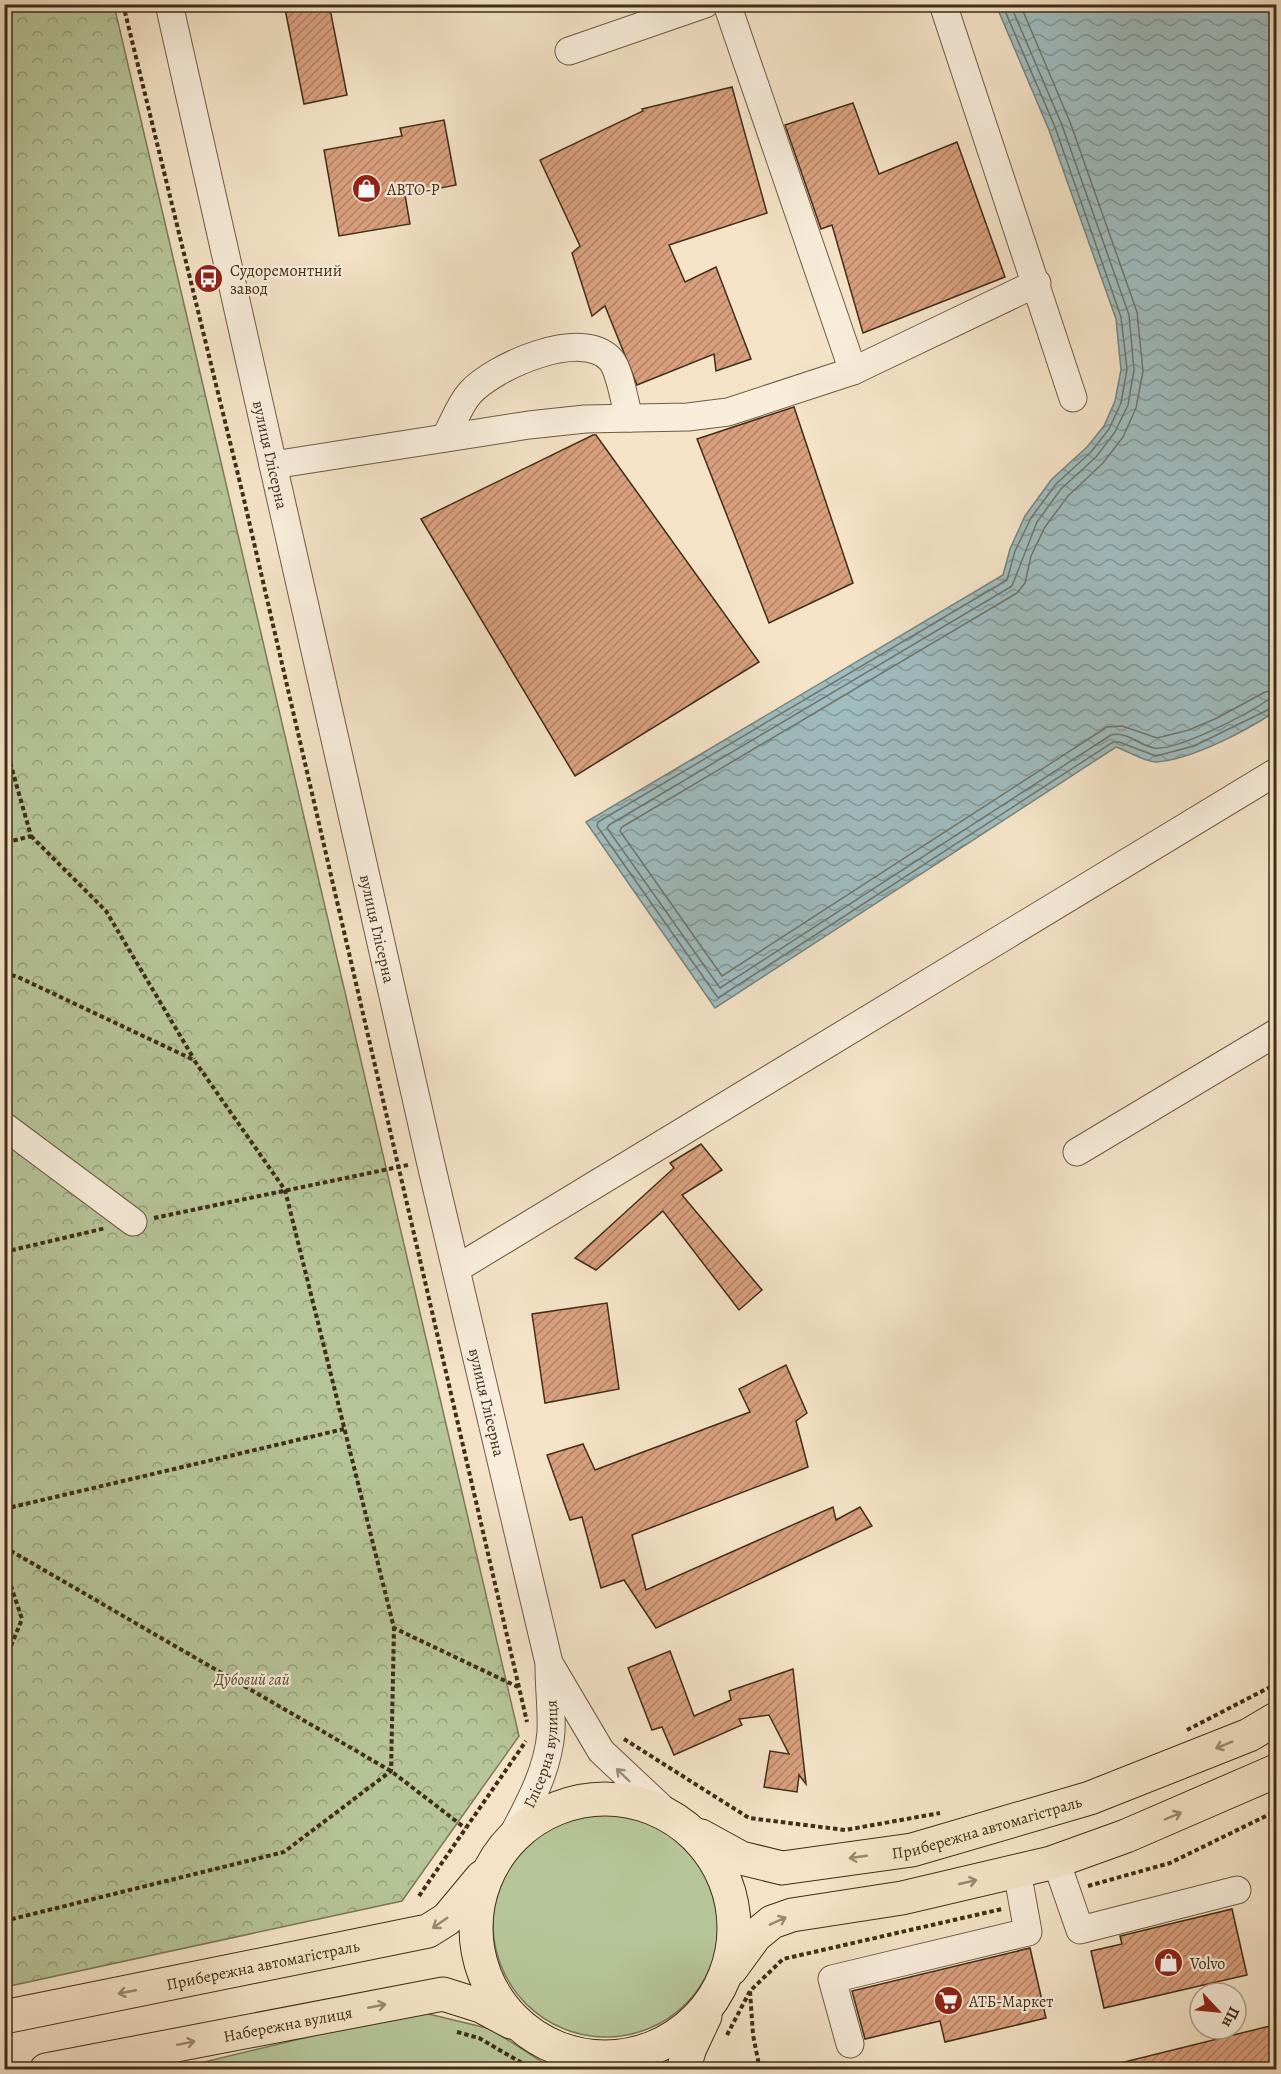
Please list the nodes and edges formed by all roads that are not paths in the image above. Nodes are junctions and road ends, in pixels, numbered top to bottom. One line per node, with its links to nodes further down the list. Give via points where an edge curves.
1 (169, 4): 11 (street, вулиця Глісерна)
2 (705, 4): 5 (street)
3 (727, 4): 7 (street)
4 (943, 4): 6 (street)
5 (568, 51)
6 (1037, 283): 7 (street); 8 (street)
7 (853, 371): 9 (street, via 728,412)
8 (1073, 398)
9 (629, 418): 10 (street, via 574,420); 10 (street, via 613,362 600,350 581,345 555,350 487,379 470,394)
10 (446, 438): 11 (street)
11 (273, 465): 17 (street, вулиця Глісерна)
12 (1276, 772): 17 (street)
13 (1276, 1033): 15 (street)
14 (4, 1126): 16 (street)
15 (1077, 1152)
16 (133, 1222)
17 (456, 1269): 18 (street, вулиця Глісерна)
18 (549, 1663): 23 (street, вулиця Глісерна, one-way to 18, via 601,1751); 25 (street, Глісерна вулиця, via 551,1731 547,1755 531,1800)
19 (1276, 1719): 21 (main road, Прибережна автомагістраль, one-way to 21, via 1249,1735)
20 (1276, 1771): 24 (main road, Прибережна автомагістраль, one-way to 20)
21 (1115, 1788): 22 (main road, Прибережна автомагістраль); 24 (main road, via 1099,1813 1103,1828)
22 (1046, 1813): 23 (main road, Прибережна автомагістраль, one-way to 23, via 912,1850 782,1868 741,1858); 26 (main road, via 1069,1824 1072,1841)
23 (679, 1822): 25 (main road, Прибережна автомагістраль, via 640,1803 613,1798 584,1800 531,1821); 29 (main road, Прибережна автомагістраль, via 712,1854 727,1883 734,1947)
24 (1126, 1836): 26 (main road, Прибережна автомагістраль)
25 (501, 1852): 30 (main road, Прибережна автомагістраль, one-way to 30, via 447,1919 428,1931); 32 (main road, Прибережна автомагістраль, via 481,1892 477,1952 486,1980 501,2006)
26 (1053, 1862): 27 (main road, Прибережна автомагістраль); 28 (street, via 1080,1930)
27 (1017, 1871): 29 (main road, Прибережна автомагістраль, one-way to 27, via 743,1949 772,1922); 31 (street, via 1028,1932 832,1979)
28 (1237, 1890)
29 (728, 1991): 32 (main road, Прибережна автомагістраль, via 688,2028 635,2055 605,2058); 35 (main road, via 690,2048)
30 (4, 2017)
31 (850, 2044)
32 (534, 2047): 33 (main road, Набережна вулиця, one-way to 32, via 443,1994 481,2006); 34 (main road)
33 (46, 2070)
34 (591, 2070)
35 (683, 2070)

